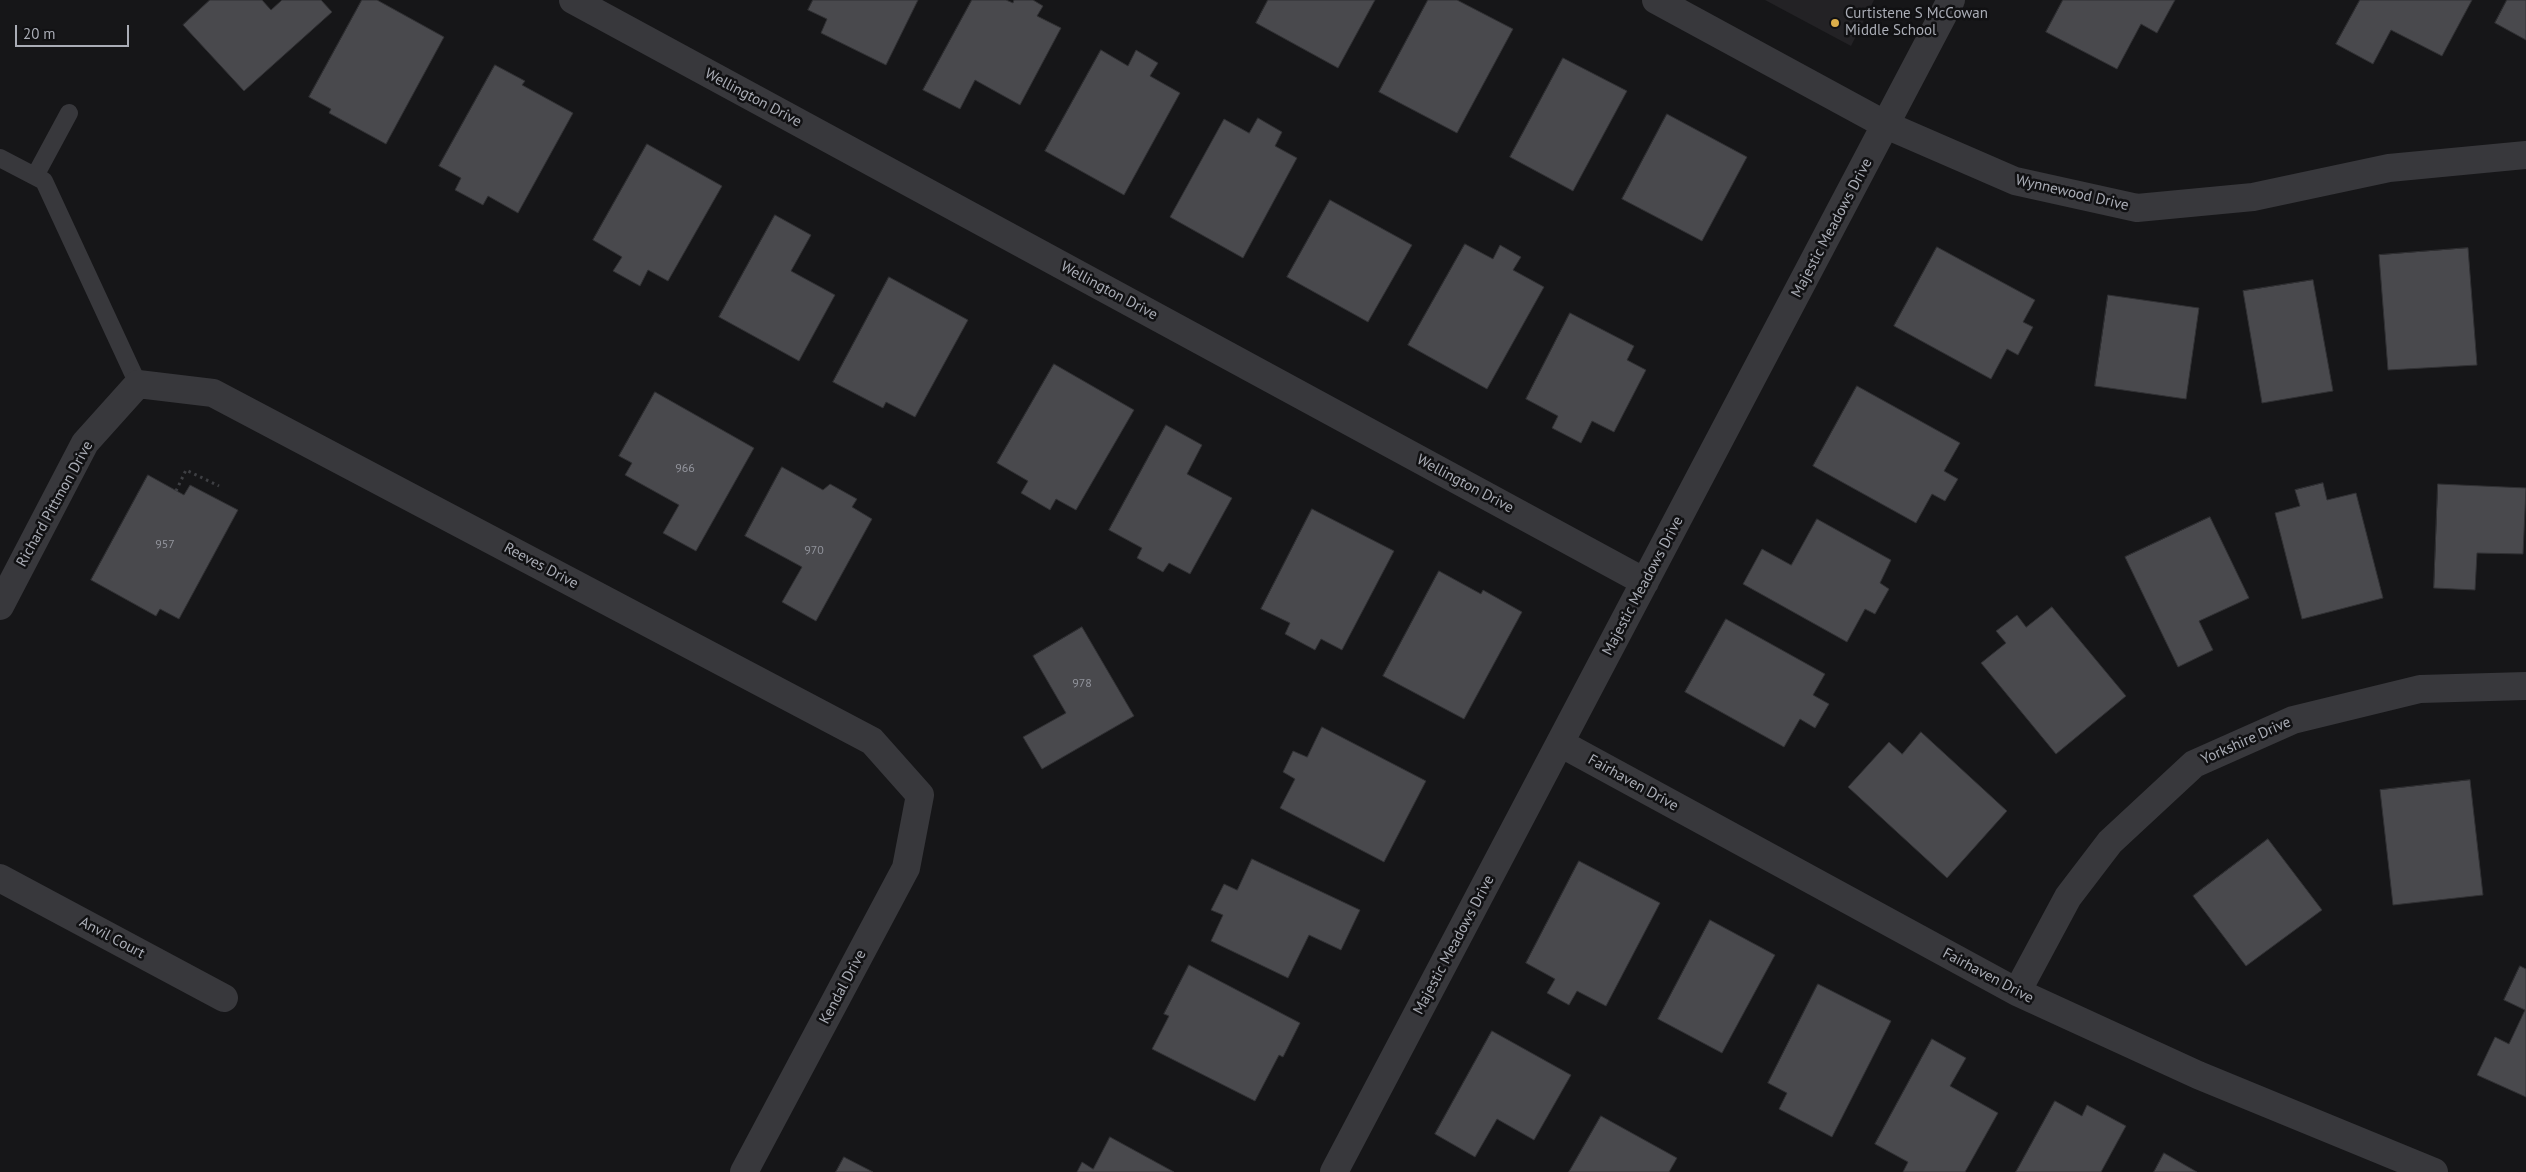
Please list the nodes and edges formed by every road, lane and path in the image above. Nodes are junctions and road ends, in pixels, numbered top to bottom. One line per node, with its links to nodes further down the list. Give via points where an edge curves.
1 (573, 0): 12 (street, Wellington Drive)
2 (1656, 0): 5 (street, Wynnewood Drive)
3 (1950, 0): 5 (street, Majestic Meadows Drive)
4 (69, 113): 8 (lane)
5 (1886, 124): 6 (street, Wynnewood Drive, via 2015,182 2137,208 2253,197 2389,168); 12 (street, Majestic Meadows Drive)
6 (2526, 156)
7 (0, 158): 8 (lane)
8 (35, 176): 9 (lane, via 44,181)
9 (138, 384): 13 (street, Richard Pittmon Drive, via 86,443); 16 (street, Reeves Drive, via 213,393 872,740)
10 (219, 486): 11 (path, via 186,470)
11 (176, 490)
12 (1645, 582): 15 (street, Majestic Meadows Drive)
13 (0, 606)
14 (2526, 686): 18 (street, Yorkshire Drive, via 2411,691 2293,720 2194,764 2110,842 2068,897)
15 (1560, 743): 18 (street, Fairhaven Drive); 21 (street, Majestic Meadows Drive)
16 (920, 795): 20 (street, Kendal Drive, via 906,868)
17 (0, 878): 19 (street, Anvil Court)
18 (2016, 992): 22 (street, Fairhaven Drive, via 2198,1075)
19 (224, 998)
20 (744, 1172)
21 (1334, 1172)
22 (2434, 1172)

